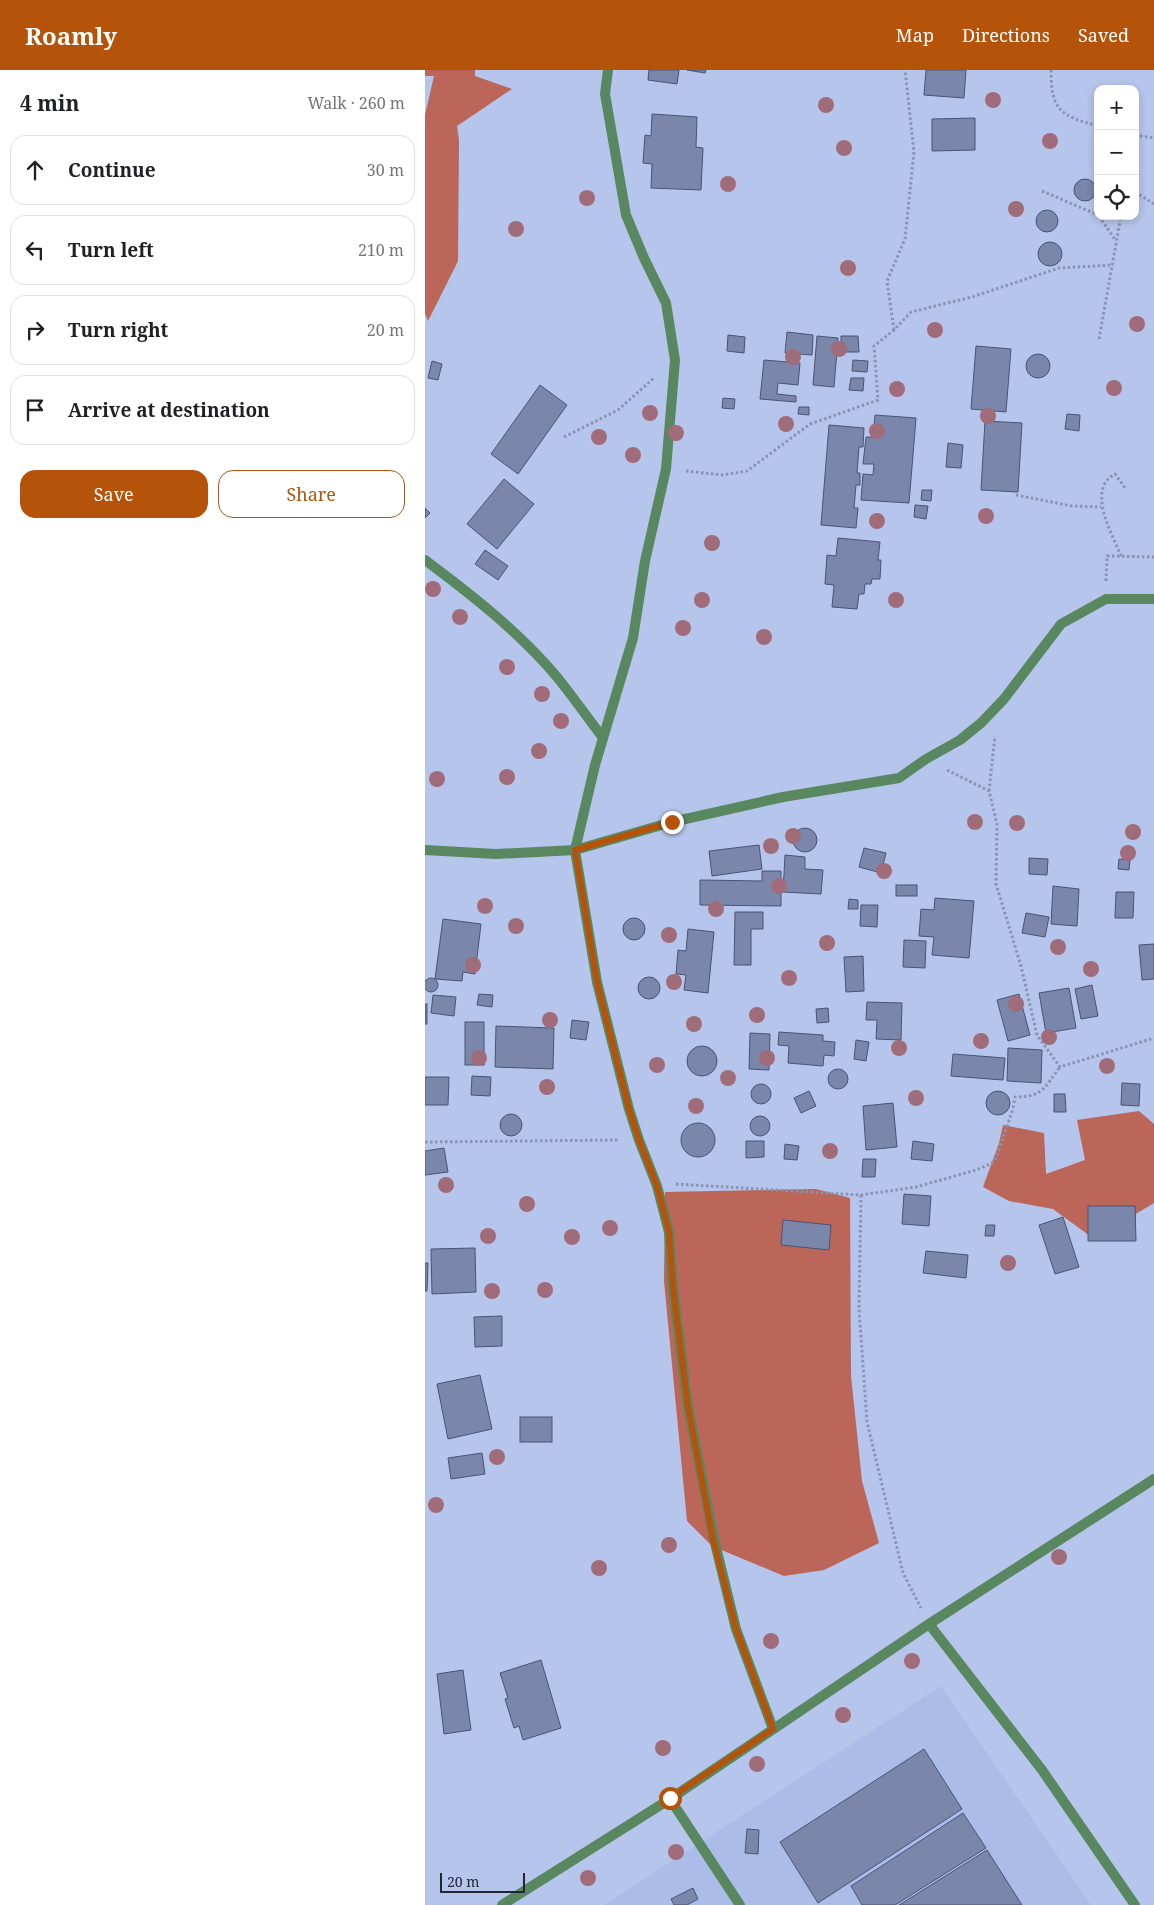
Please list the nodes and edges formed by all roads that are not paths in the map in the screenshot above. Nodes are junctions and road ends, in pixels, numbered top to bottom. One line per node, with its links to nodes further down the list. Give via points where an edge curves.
1 (608, 70): 4 (street, via 605,94 626,215 667,303 675,360 665,469 645,561 633,638)
2 (425, 560): 4 (street, via 475,597 525,643 556,676)
3 (1154, 599): 6 (street, via 1106,599 1061,624 1004,700 960,740 899,778 783,797 672,822)
4 (603, 738): 6 (street)
5 (425, 850): 6 (street, via 495,854)
6 (575, 850): 9 (street, via 597,982 629,1109 657,1186 669,1232 688,1407 713,1539 736,1629)
7 (1154, 1478): 8 (street)
8 (929, 1624): 9 (street); 13 (street, via 1042,1770)
9 (773, 1729): 10 (street)
10 (670, 1798): 11 (street); 12 (street)
11 (502, 1905)
12 (740, 1905)
13 (1135, 1905)

